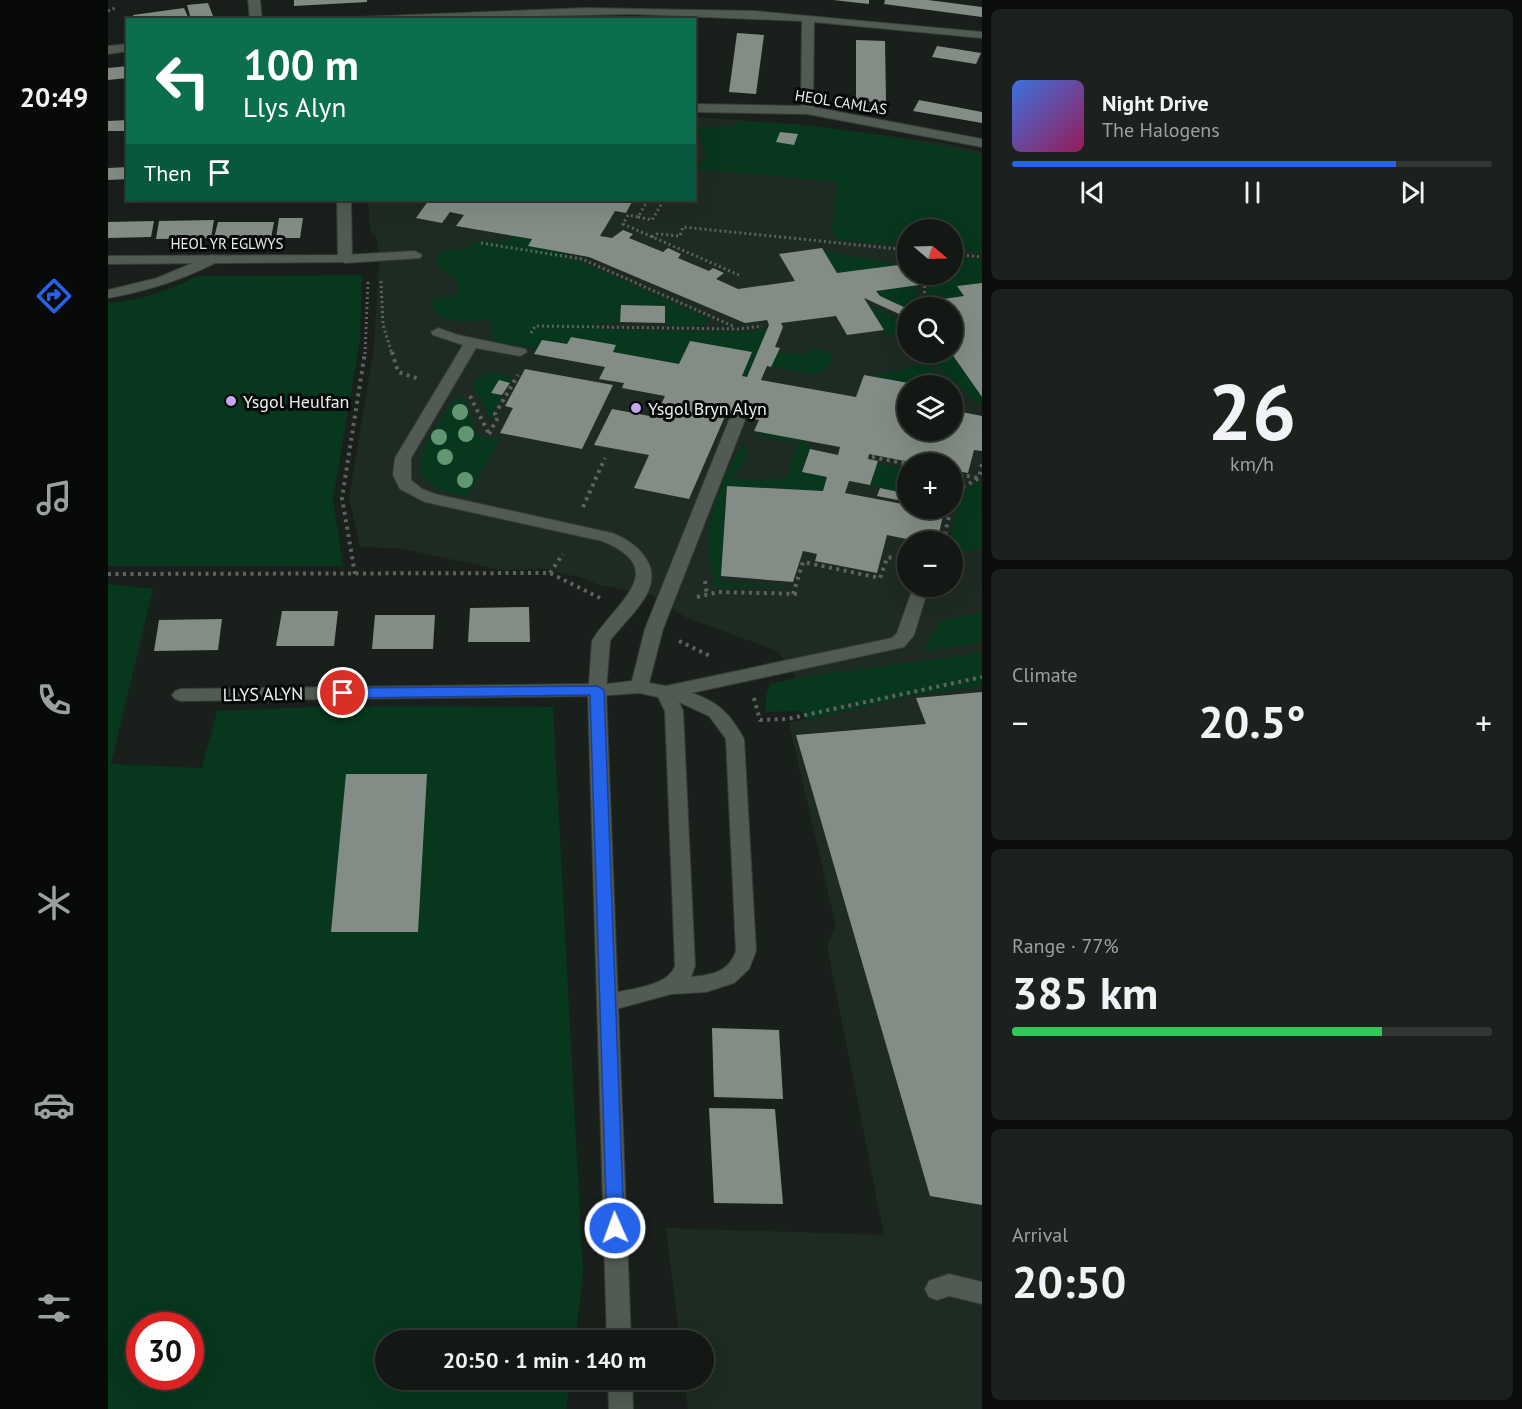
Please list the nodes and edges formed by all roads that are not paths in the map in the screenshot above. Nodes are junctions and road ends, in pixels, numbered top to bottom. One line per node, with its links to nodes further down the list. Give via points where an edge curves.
1 (254, 0): 4 (street)
2 (723, 0): 3 (street)
3 (723, 13): 5 (street, via 533,12); 6 (street)
4 (256, 18)
5 (402, 18)
6 (808, 19): 7 (street); 11 (street)
7 (982, 35)
8 (126, 47): 9 (street)
9 (108, 50)
10 (696, 108): 11 (street, HEOL CAMLAS)
11 (807, 110): 12 (street, HEOL CAMLAS)
12 (982, 143)
13 (344, 201): 16 (street)
14 (415, 254): 16 (street, HEOL YR EGLWYS)
15 (212, 259): 16 (street, HEOL YR EGLWYS); 17 (street, HEOL YR EGLWYS); 18 (street, via 180,276)
16 (345, 259)
17 (108, 260)
18 (108, 294)
19 (438, 332): 20 (street)
20 (472, 343): 21 (street); 25 (street, via 403,458 403,483 413,492 431,498 606,537 633,551 643,569 642,588 601,641)
21 (520, 352)
22 (737, 420): 24 (street, via 654,629)
23 (917, 597): 26 (street, via 905,635 898,643)
24 (639, 687): 25 (street, LLYS ALYN); 26 (street, LLYS ALYN)
25 (597, 690): 27 (street, LLYS ALYN); 29 (street)
26 (665, 692): 28 (street, via 675,719 685,966 681,977); 28 (street, LLYS ALYN, via 716,710 729,724 735,740 746,951 744,962 729,977 710,983)
27 (181, 695)
28 (671, 986): 29 (street, LLYS ALYN)
29 (609, 1002): 32 (street)
30 (937, 1289): 31 (street, via 950,1285)
31 (982, 1293)
32 (619, 1330)
33 (620, 1390): 34 (street)
34 (621, 1409)

